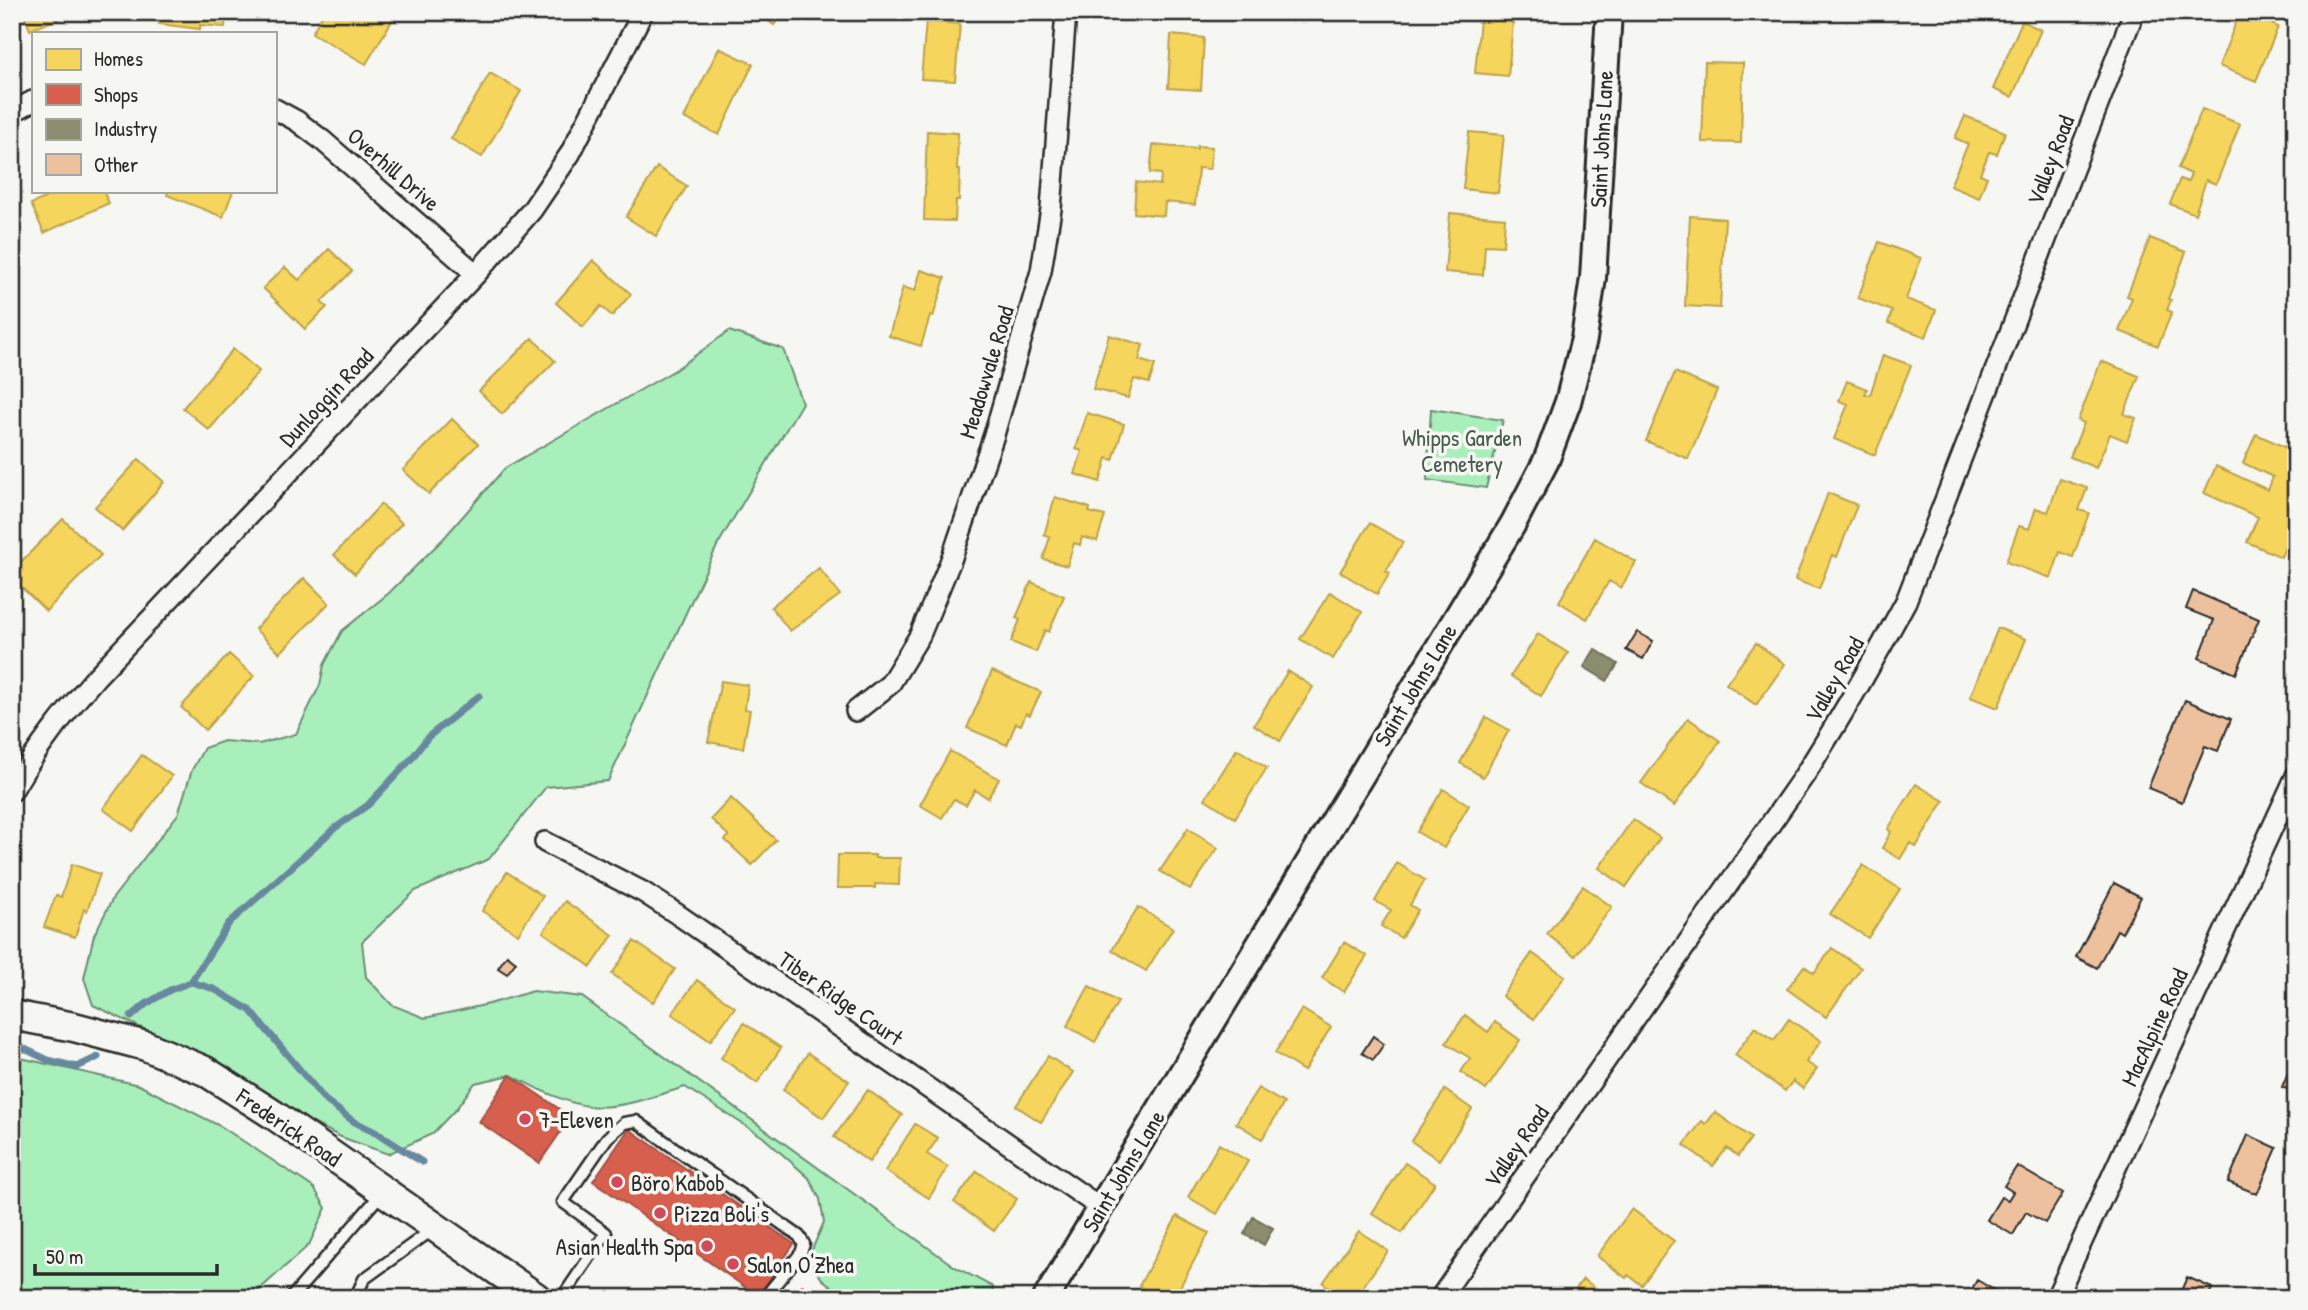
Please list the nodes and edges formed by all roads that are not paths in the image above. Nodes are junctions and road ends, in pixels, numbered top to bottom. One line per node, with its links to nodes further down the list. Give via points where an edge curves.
1 (643, 12): 8 (street, Dunloggin Road, via 570,154 532,210)
2 (1066, 12): 9 (street, Meadowvale Road, via 1051,209 1041,271 994,435 920,635 890,684)
3 (1609, 12): 15 (street, Saint Johns Lane, via 1588,314 1568,402 1546,461 1513,524)
4 (2134, 12): 23 (street, Valley Road, via 1906,601 1804,776)
5 (32, 102): 7 (street)
6 (276, 110): 8 (street, Overhill Drive, via 322,140)
7 (12, 112)
8 (476, 274): 11 (street, Dunloggin Road, via 96,677 56,723)
9 (856, 710)
10 (2296, 776): 24 (street, MacAlpine Road)
11 (12, 791)
12 (545, 842): 15 (street, Tiber Ridge Court, via 677,914)
13 (12, 1016): 14 (main road, Frederick Road, via 146,1046 205,1071)
14 (383, 1191): 16 (main road, Frederick Road); 17 (lane)
15 (1101, 1208): 22 (street, Saint Johns Lane)
16 (436, 1227): 18 (lane, via 364,1279); 19 (main road, Frederick Road)
17 (291, 1298)
18 (359, 1298)
19 (537, 1298)
20 (562, 1298): 21 (lane, via 606,1233 563,1202 607,1138 624,1123 636,1121 799,1236 804,1244 800,1253)
21 (764, 1298)
22 (1046, 1298)
23 (1440, 1298)
24 (2056, 1298)

